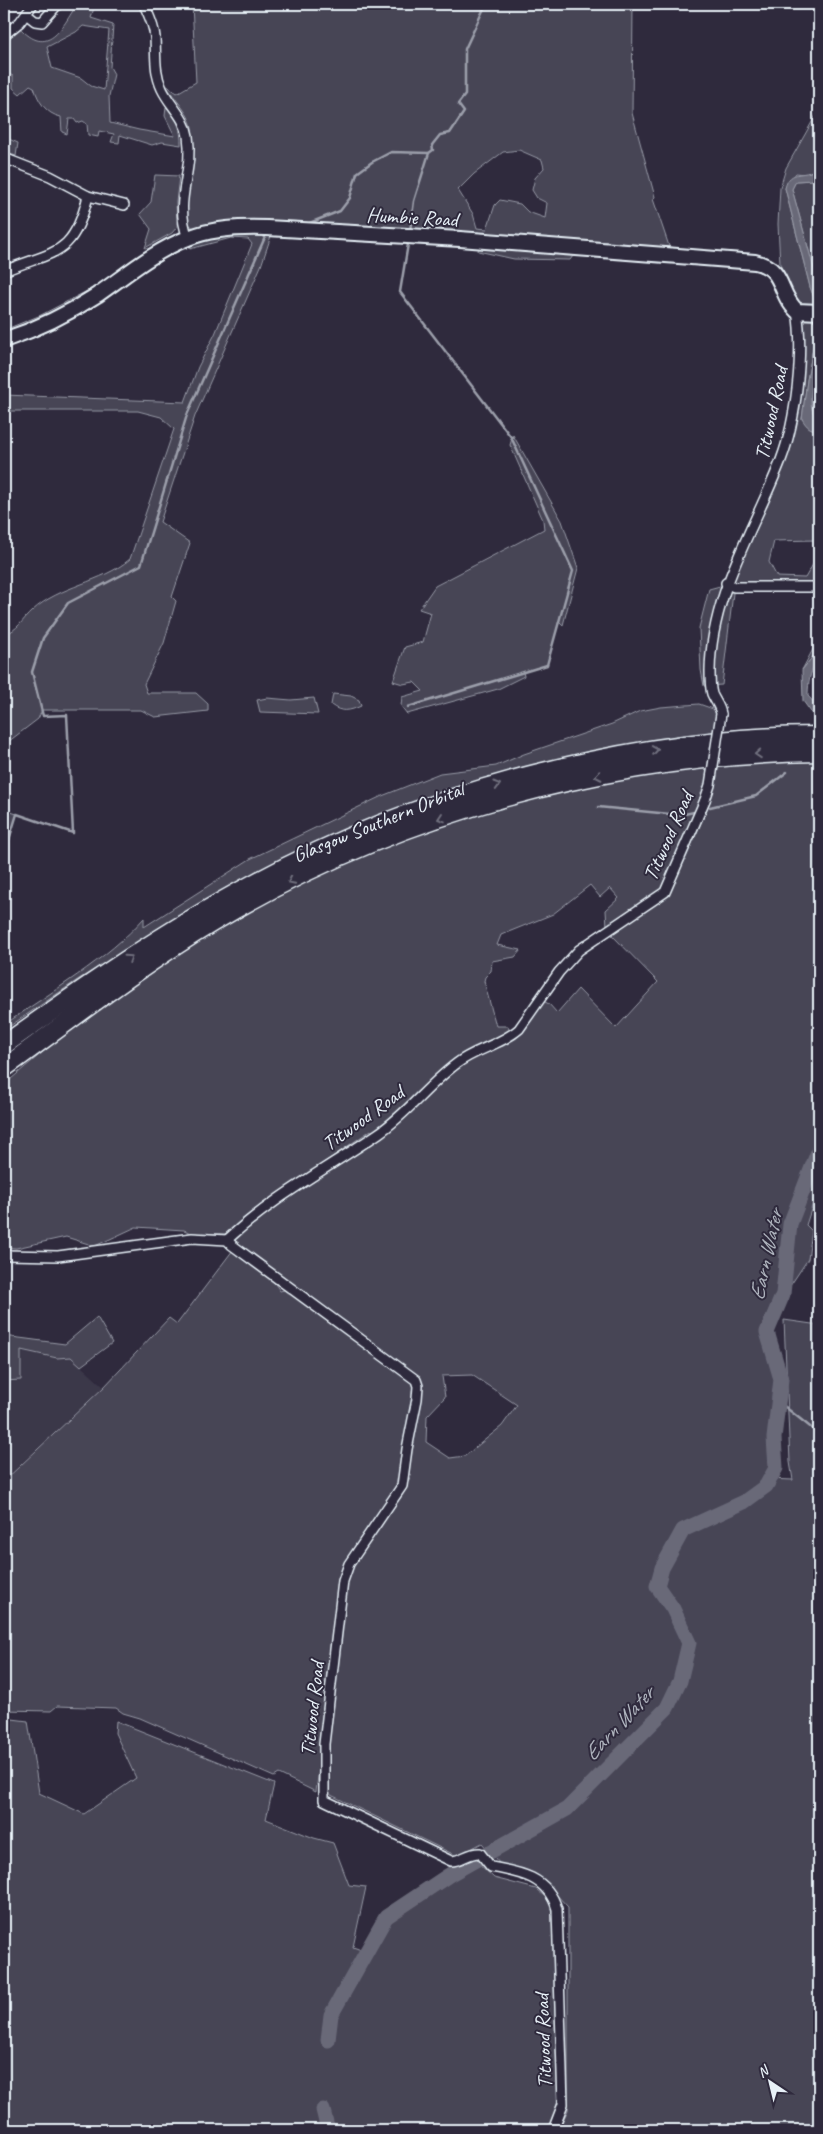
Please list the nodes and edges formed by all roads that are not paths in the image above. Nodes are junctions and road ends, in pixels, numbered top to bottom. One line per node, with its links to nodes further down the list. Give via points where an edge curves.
1 (32, 4): 4 (street)
2 (58, 4): 4 (street, via 42,22)
3 (144, 4): 9 (street, via 154,36 158,78 182,118 188,135 181,207)
4 (26, 14): 5 (street)
5 (4, 35)
6 (4, 158): 7 (street, via 50,176)
7 (88, 196): 8 (street); 10 (street, via 79,224 61,250)
8 (124, 205)
9 (188, 238): 11 (street, Humbie Road, via 218,230 267,228 755,262 777,273 788,300); 12 (street, Humbie Road, via 149,258 58,318)
10 (4, 271)
11 (809, 312): 13 (street, Titwood Road, via 801,341 785,448)
12 (4, 340)
13 (726, 583): 14 (street, via 734,587); 23 (street, Titwood Road, bridge, via 713,630 710,687 721,714 710,785 665,892 581,949 559,972 512,1034 473,1052 456,1064 386,1128 276,1200)
14 (819, 587)
15 (819, 736): 17 (highway, Glasgow Southern Orbital, one-way to 15, via 164,935 256,882 353,836 443,802 547,772 624,755 734,739)
16 (813, 752): 18 (highway, Glasgow Southern Orbital, one-way to 18, via 726,756 610,773 555,785 425,823 330,862 238,908 134,972)
17 (89, 985): 19 (highway); 20 (highway, Glasgow Southern Orbital)
18 (75, 1016): 21 (highway, Glasgow Southern Orbital); 22 (highway)
19 (4, 1036)
20 (4, 1044)
21 (4, 1068)
22 (4, 1078)
23 (227, 1240): 24 (street, via 192,1238 58,1256); 25 (street, Titwood Road, via 416,1380 418,1386 402,1486 350,1564 343,1581 324,1744 324,1800 451,1861 477,1852 482,1854 491,1867 523,1873 553,1897 557,1910 562,2104)
24 (4, 1255)
25 (552, 2130)

